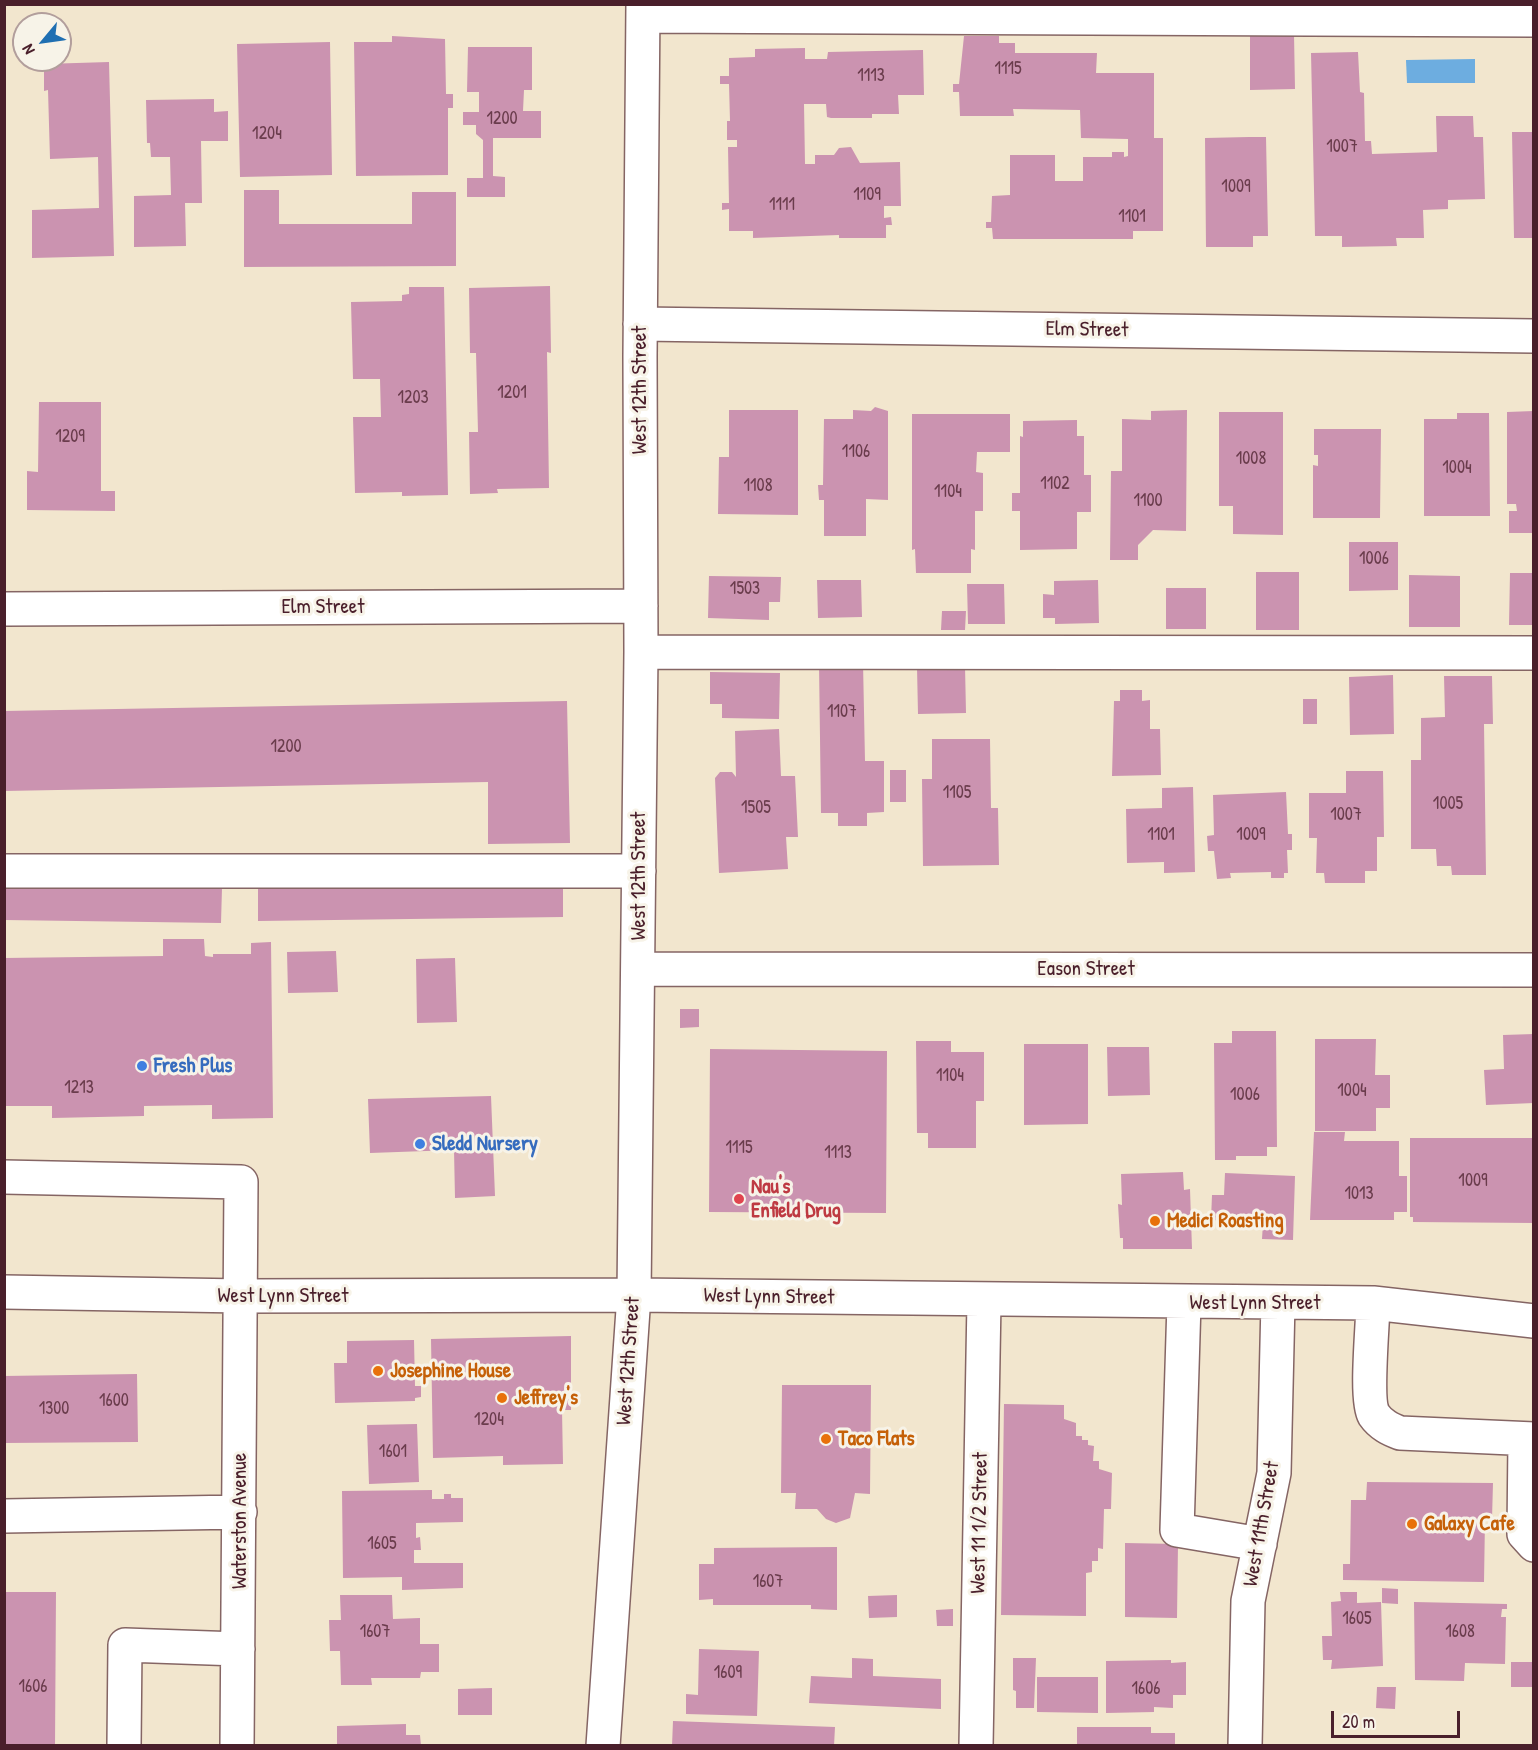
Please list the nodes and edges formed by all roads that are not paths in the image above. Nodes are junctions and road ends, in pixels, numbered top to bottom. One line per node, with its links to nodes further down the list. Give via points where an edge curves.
1 (643, 10): 2 (street); 3 (street, West 12th Street)
2 (1533, 20)
3 (640, 324): 4 (street, Elm Street); 5 (street, West 12th Street)
4 (1533, 336)
5 (641, 606): 6 (street, Elm Street); 7 (street, West 12th Street)
6 (4, 609)
7 (641, 652): 8 (street); 10 (street, West 12th Street)
8 (1533, 653)
9 (4, 871): 10 (street)
10 (639, 871): 11 (street, West 12th Street)
11 (638, 969): 12 (street, Eason Street); 15 (street, West 12th Street)
12 (1533, 970)
13 (4, 1177): 16 (street, Waterston Avenue, via 241,1182)
14 (4, 1292): 16 (street, West Lynn Street)
15 (634, 1295): 16 (street, West Lynn Street); 17 (street, West Lynn Street); 30 (street, West 12th Street)
16 (242, 1296): 23 (street, Waterston Avenue)
17 (984, 1300): 19 (street, West Lynn Street); 31 (street, West 11 1/2 Street)
18 (1278, 1302): 19 (street, West Lynn Street); 20 (street, West Lynn Street); 25 (street, West 11th Street, via 1274,1473)
19 (1184, 1303): 25 (street, via 1177,1530)
20 (1373, 1303): 21 (street, West Lynn Street); 22 (street, via 1370,1393 1373,1413 1384,1426 1400,1433)
21 (1533, 1321)
22 (1529, 1439): 26 (street, via 1524,1534)
23 (240, 1512): 24 (street); 27 (street, Waterston Avenue)
24 (4, 1516)
25 (1260, 1544): 32 (street, West 11th Street, via 1248,1601)
26 (1533, 1545)
27 (238, 1649): 28 (street, via 125,1645); 29 (street, Waterston Avenue)
28 (124, 1746)
29 (237, 1746)
30 (603, 1746)
31 (976, 1746)
32 (1245, 1746)

